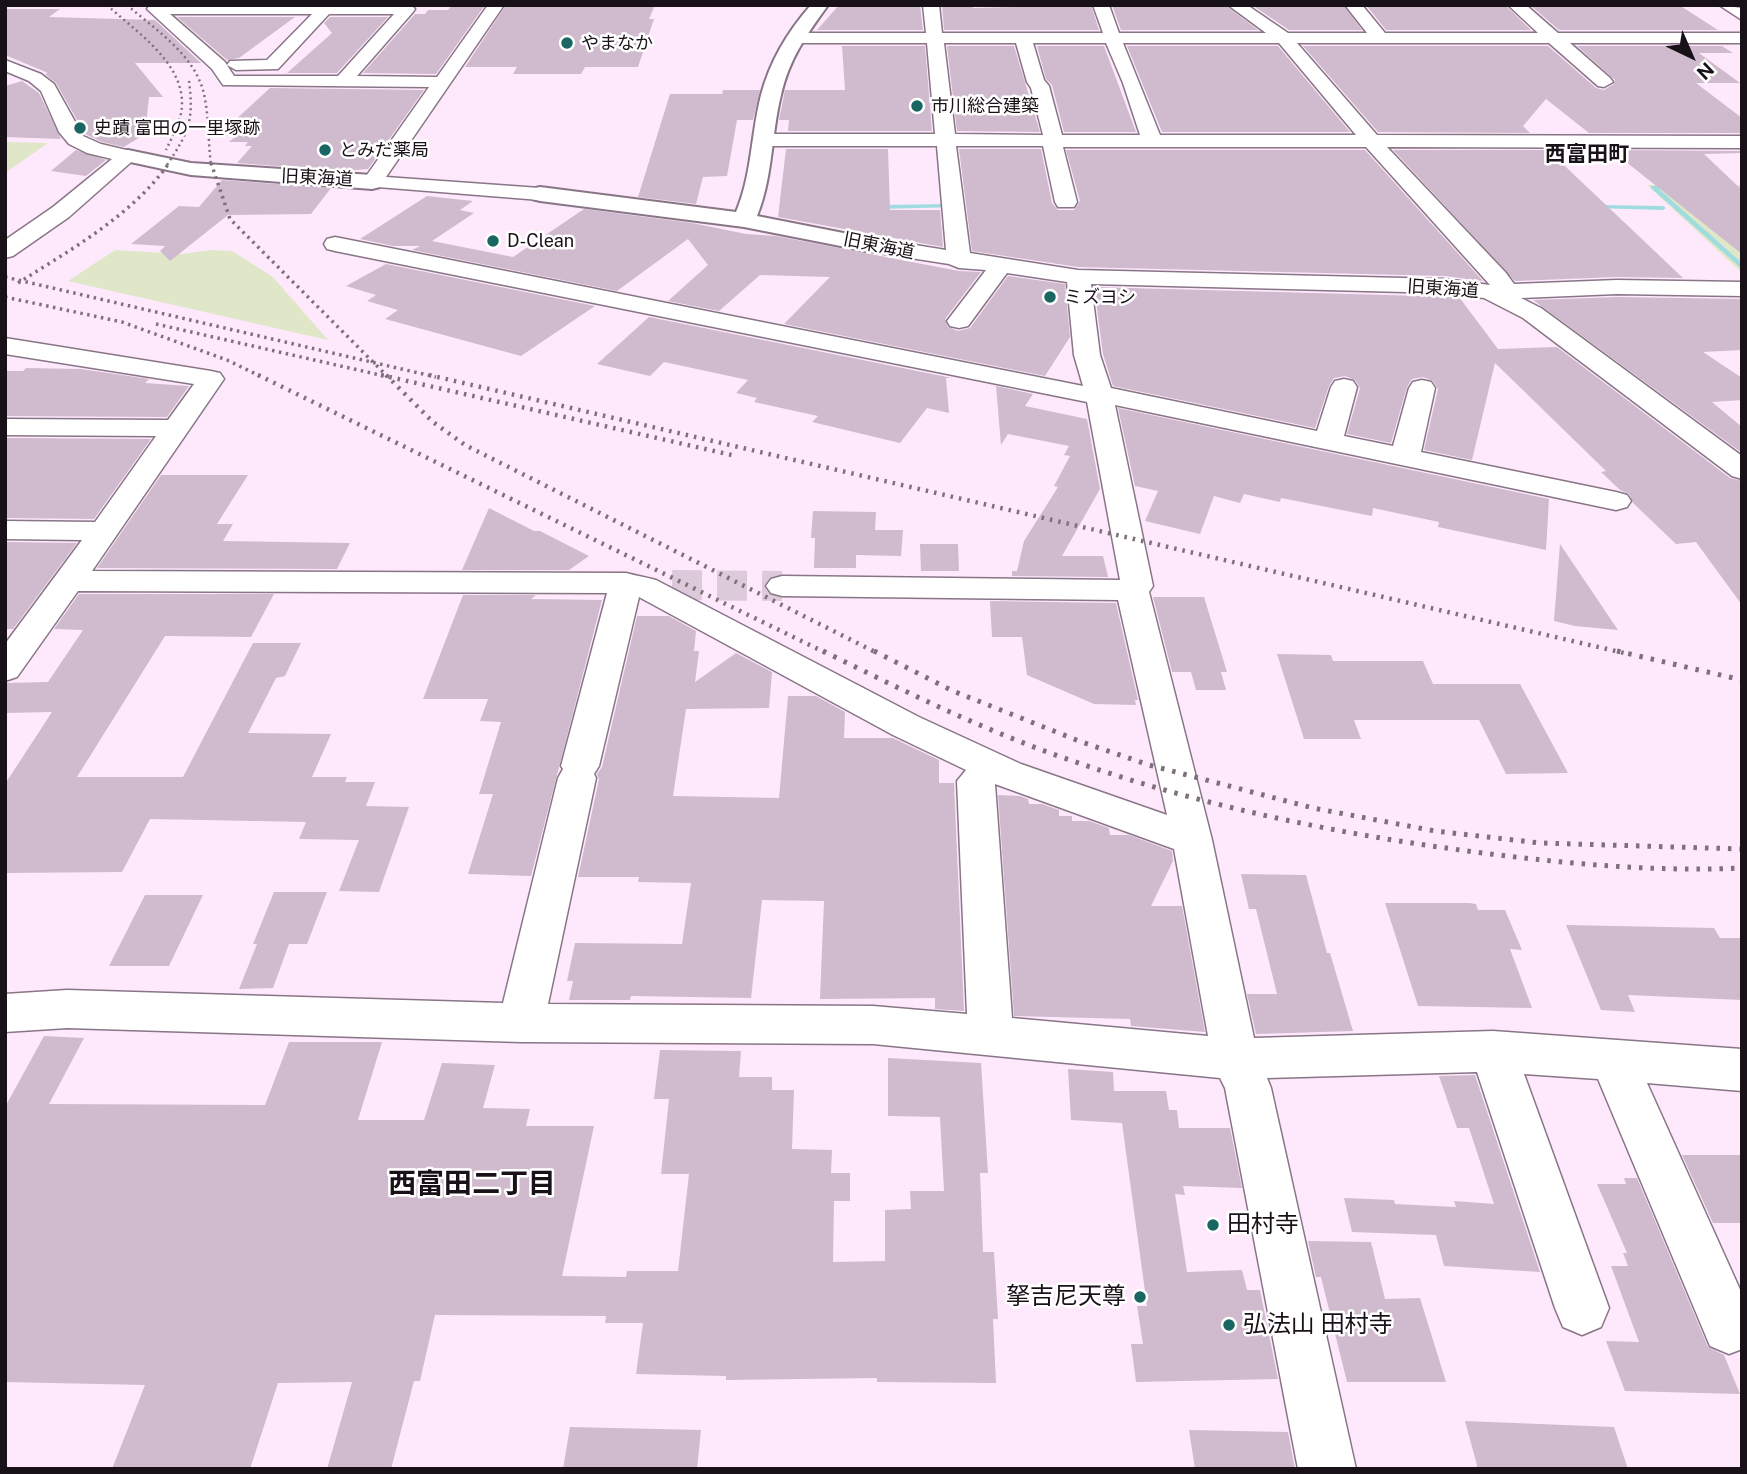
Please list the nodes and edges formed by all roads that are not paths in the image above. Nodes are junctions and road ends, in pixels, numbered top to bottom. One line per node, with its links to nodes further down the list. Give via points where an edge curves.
1 (496, 5): 27 (street)
2 (820, 5): 16 (street)
3 (931, 5): 14 (street)
4 (1101, 5): 17 (street)
5 (1236, 5): 18 (street)
6 (1353, 5): 19 (street)
7 (1516, 5): 20 (street)
8 (1727, 5): 12 (street)
9 (157, 7): 10 (street); 25 (street, via 206,45)
10 (251, 9): 11 (street); 13 (street)
11 (326, 9): 25 (street, via 272,65); 26 (street, via 407,9)
12 (1742, 15)
13 (232, 26)
14 (936, 37): 15 (street); 16 (street); 30 (street)
15 (1023, 37): 17 (street); 31 (street, via 1041,86)
16 (794, 38): 29 (street, via 777,72)
17 (1113, 38): 18 (street); 33 (street)
18 (1284, 38): 19 (street); 32 (street)
19 (1380, 38): 20 (street)
20 (1552, 38): 21 (street); 28 (street)
21 (1602, 38): 22 (street); 23 (street)
22 (1742, 38)
23 (1622, 54)
24 (5, 65): 35 (street, 旧東海道, via 48,85 69,133 78,142)
25 (219, 66): 26 (street, via 229,81)
26 (343, 81): 27 (street)
27 (443, 82): 36 (street)
28 (1604, 82)
29 (765, 140): 30 (street); 39 (street, via 754,200)
30 (944, 140): 31 (street); 43 (street)
31 (1053, 140): 33 (street); 38 (street)
32 (1370, 140): 33 (street); 34 (street); 47 (street, via 1498,278)
33 (1152, 141)
34 (1742, 142)
35 (128, 156): 36 (street, 旧東海道, via 191,169); 42 (street)
36 (372, 182): 37 (street, 旧東海道)
37 (540, 194): 39 (street, 旧東海道)
38 (1066, 202)
39 (744, 220): 41 (street, 旧東海道)
40 (335, 244): 52 (street, via 1080,394)
41 (866, 244): 43 (street, 旧東海道, via 912,262)
42 (5, 251)
43 (959, 261): 44 (street, 旧東海道)
44 (1000, 267): 45 (street, 旧東海道); 48 (street)
45 (1078, 277): 47 (street, 旧東海道, via 1444,286); 52 (street, via 1087,355)
46 (1742, 289): 47 (street, via 1617,287)
47 (1498, 292): 57 (street, 旧東海道)
48 (959, 321)
49 (5, 346): 54 (street, via 211,379)
50 (1344, 387): 55 (street)
51 (1422, 388): 56 (street)
52 (1099, 394): 55 (street); 64 (street, via 1133,559 1137,586)
53 (5, 427): 54 (street)
54 (175, 428): 60 (street)
55 (1328, 442): 56 (street)
56 (1405, 457): 58 (street)
57 (1742, 471)
58 (1616, 500)
59 (5, 530): 60 (street)
60 (104, 531): 61 (street)
61 (68, 581): 62 (street); 65 (street)
62 (648, 585): 67 (street, via 906,726 997,769); 69 (street, via 578,772)
63 (782, 586): 64 (street)
64 (1132, 590): 67 (street)
65 (5, 669)
66 (976, 781): 70 (street)
67 (1192, 840): 72 (street)
68 (5, 1013): 69 (street, via 170,1010)
69 (521, 1023): 70 (street, via 873,1025)
70 (990, 1034): 72 (street)
71 (1493, 1051): 72 (street); 73 (street); 75 (street)
72 (1235, 1059): 77 (street, via 1248,1088)
73 (1614, 1062): 74 (street); 76 (street)
74 (1742, 1070)
75 (1582, 1308)
76 (1729, 1327)
77 (1327, 1469)

